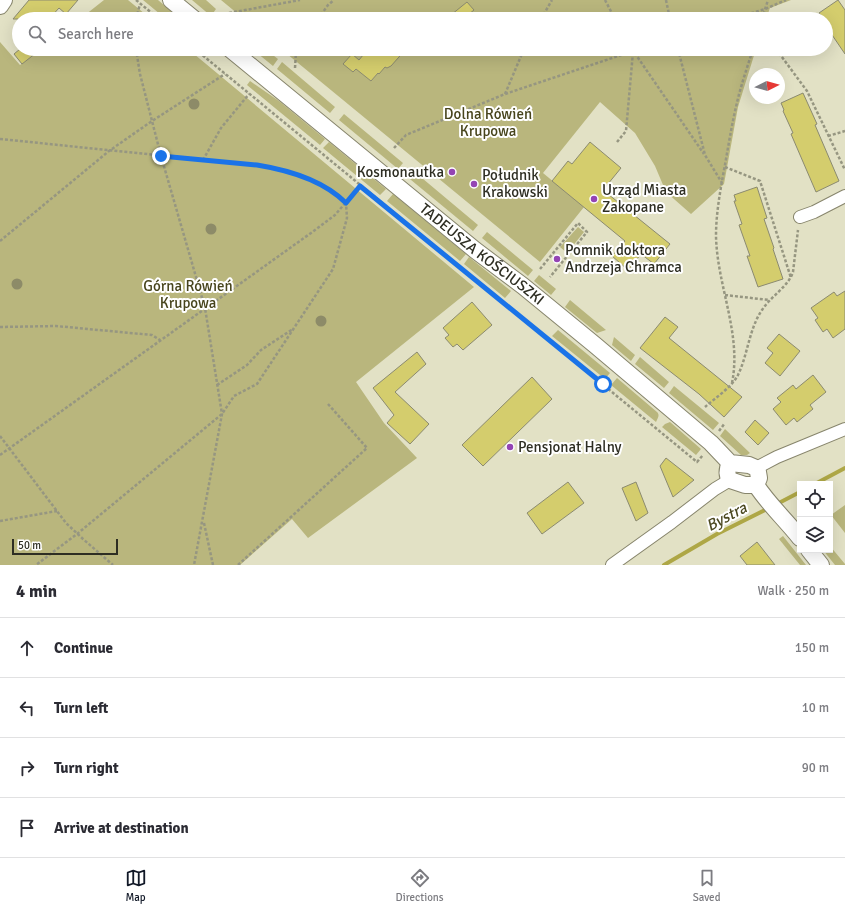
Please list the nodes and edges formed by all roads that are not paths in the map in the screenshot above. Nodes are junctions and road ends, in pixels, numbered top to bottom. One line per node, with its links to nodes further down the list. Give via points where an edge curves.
1 (4, 0): 3 (street)
2 (171, 0): 4 (street)
3 (0, 6)
4 (186, 12)
5 (239, 56): 9 (street, TADEUSZA KOŚCIUSZKI, via 595,345 711,442)
6 (845, 196): 7 (street)
7 (800, 217)
8 (845, 429): 10 (street)
9 (730, 463): 10 (street); 11 (street, via 727,471)
10 (756, 468): 12 (street)
11 (730, 480): 12 (street); 15 (street)
12 (760, 491): 13 (street)
13 (797, 534)
14 (811, 553): 16 (street)
15 (612, 565)
16 (821, 565)

